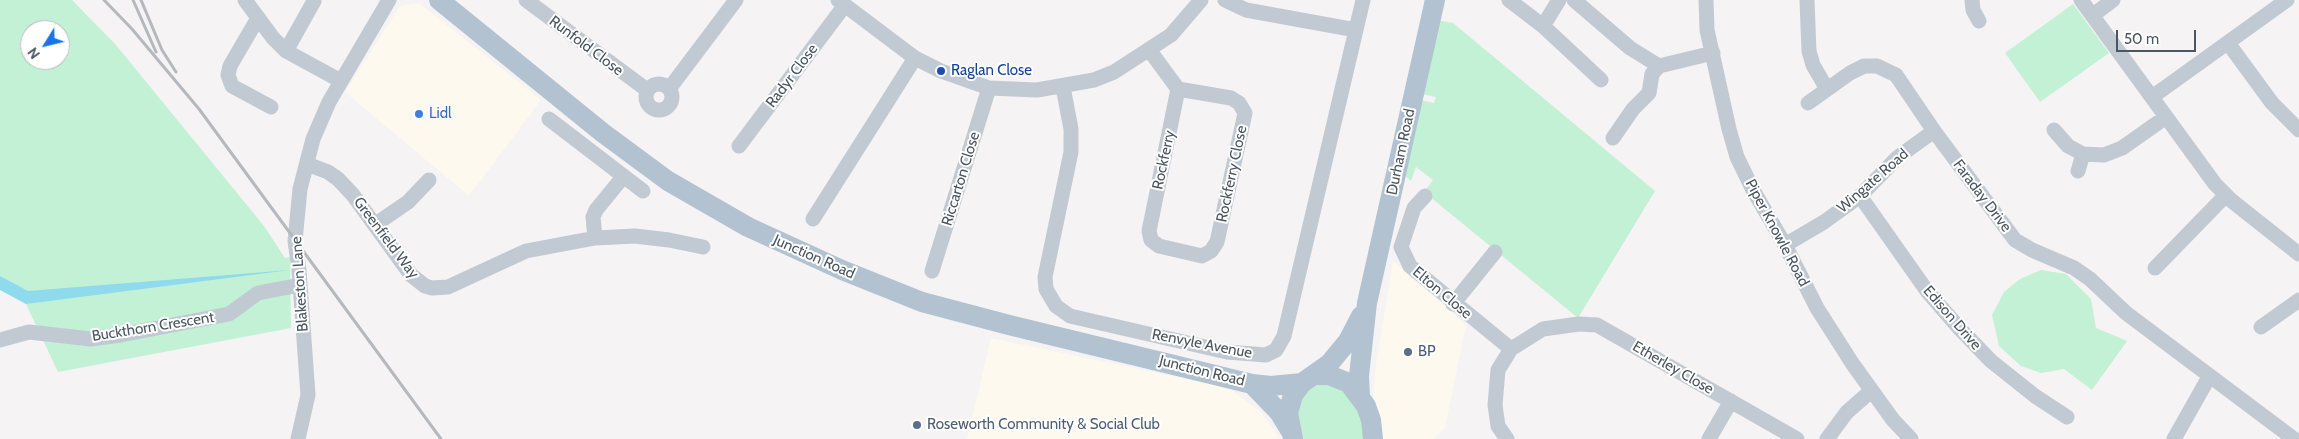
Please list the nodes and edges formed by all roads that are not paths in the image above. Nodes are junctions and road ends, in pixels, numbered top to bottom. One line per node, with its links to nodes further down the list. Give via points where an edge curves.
1 (245, 0): 22 (street)
2 (389, 0): 32 (street, Blakeston Lane)
3 (439, 0): 78 (main road, Junction Road, via 602,133 668,181 748,227 922,302)
4 (526, 0): 39 (street, Runfold Close)
5 (736, 0): 36 (street)
6 (1200, 0): 28 (street, via 1171,35)
7 (1225, 0): 25 (street, via 1246,10)
8 (1363, 0): 25 (street, Renvyle Avenue)
9 (1435, 0): 71 (main road, Durham Road)
10 (1509, 0): 24 (street)
11 (1559, 0): 24 (street)
12 (1574, 0): 31 (street, via 1630,48)
13 (1706, 0): 29 (street, Piper Knowle Road, via 1707,30)
14 (1807, 0): 38 (street, via 1809,51 1813,66)
15 (1972, 0): 23 (street)
16 (2081, 0): 21 (street)
17 (2113, 0): 21 (street)
18 (2287, 0): 26 (street)
19 (314, 1): 27 (street)
20 (842, 2): 30 (street); 49 (street, Radyr Close)
21 (2092, 15): 40 (street)
22 (258, 18): 27 (street); 42 (street, via 228,75 232,86)
23 (1979, 21)
24 (1543, 26): 33 (street)
25 (1356, 30): 34 (street, Renvyle Avenue, via 1284,336 1276,350 1266,355 1218,350 1070,316 1056,306 1046,289 1045,277 1071,152 1071,129)
26 (2228, 43): 40 (street); 46 (street, via 2272,103)
27 (286, 51): 32 (street)
28 (1150, 51): 34 (street, via 1114,72); 37 (street)
29 (1713, 52): 31 (street); 63 (street, Piper Knowle Road, via 1728,129 1737,157)
30 (916, 58): 35 (street, via 965,81); 59 (street)
31 (1659, 66): 48 (street, via 1652,74 1649,93)
32 (341, 80): 51 (street, Blakeston Lane, via 313,139)
33 (1601, 80)
34 (1063, 87): 35 (street, via 1037,90)
35 (989, 88): 68 (street, Riccarton Close)
36 (669, 89): 39 (street, via 657,84); 39 (street, via 671,102 663,110 656,111 646,102)
37 (1178, 89): 61 (street, Rockferry); 61 (street, Rockferry Close, via 1230,98 1239,103 1245,113 1217,242 1211,251 1202,256 1159,246)
38 (1828, 89): 41 (street, Faraday Drive); 47 (street, Faraday Drive, via 1864,66 1877,66 1896,75)
39 (647, 90)
40 (2152, 97): 43 (street)
41 (1808, 103)
42 (271, 107)
43 (2166, 117): 50 (street, via 2122,148 2104,155); 56 (street)
44 (548, 119): 53 (street)
45 (2054, 130): 50 (street, via 2068,146)
46 (2299, 130)
47 (1934, 131): 58 (street, Wingate Road, via 1898,158); 76 (street, Faraday Drive, via 2015,240 2090,279 2126,313)
48 (1613, 138)
49 (738, 147)
50 (2083, 154): 52 (street)
51 (307, 164): 60 (street, Greenfield Way, via 338,179); 69 (street, Blakeston Lane, via 300,189 295,241)
52 (2078, 171)
53 (623, 177): 55 (street); 62 (street, via 596,210 593,217)
54 (429, 180): 60 (street, via 408,202)
55 (643, 191)
56 (2226, 195): 66 (street); 67 (street)
57 (1425, 196): 72 (street, Elton Close, via 1414,208 1401,247 1410,266)
58 (1860, 196): 63 (street, Wingate Road); 82 (street, Edison Drive, via 1927,291 1960,329 1991,360)
59 (814, 219)
60 (376, 224): 62 (street, Greenfield Way, via 411,275 432,288 448,287 526,252)
61 (1149, 231)
62 (595, 238): 64 (street, Greenfield Way, via 636,236)
63 (1785, 245): 79 (street, Piper Knowle Road, via 1817,308)
64 (703, 247)
65 (1495, 252): 72 (street)
66 (2299, 254)
67 (2155, 268)
68 (932, 270)
69 (300, 285): 74 (street, Buckthorn Crescent, via 258,293 230,314 121,335 91,339 29,332); 86 (street, Blakeston Lane, via 308,396)
70 (2299, 300): 73 (street)
71 (1367, 303): 77 (main road, Durham Road, via 1348,341 1328,364); 80 (main road, Durham Road)
72 (1453, 304): 75 (street, Elton Close)
73 (2261, 327)
74 (0, 340)
75 (1511, 350): 81 (street, Etherley Close, via 1543,329 1597,325); 88 (street, via 1498,370 1495,405 1498,426)
76 (2209, 377): 85 (street, Faraday Drive); 93 (street)
77 (1308, 379): 78 (main road, Junction Road, via 1271,386); 80 (main road, Durham Road, via 1330,375 1349,383); 84 (main road, Durham Road, via 1293,395 1288,413)
78 (1252, 384): 84 (main road, Junction Road, via 1279,412)
79 (1871, 391): 91 (street, via 1847,412); 92 (street, Piper Knowle Road)
80 (1360, 396): 83 (main road, Durham Road)
81 (1731, 401): 89 (street); 90 (street, Etherley Close)
82 (2067, 417)
83 (1372, 430): 87 (street)
84 (1292, 435)
85 (2297, 438)
86 (298, 439)
87 (1382, 439)
88 (1507, 439)
89 (1708, 439)
90 (1797, 439)
91 (1827, 439)
92 (1911, 439)
93 (2174, 439)

